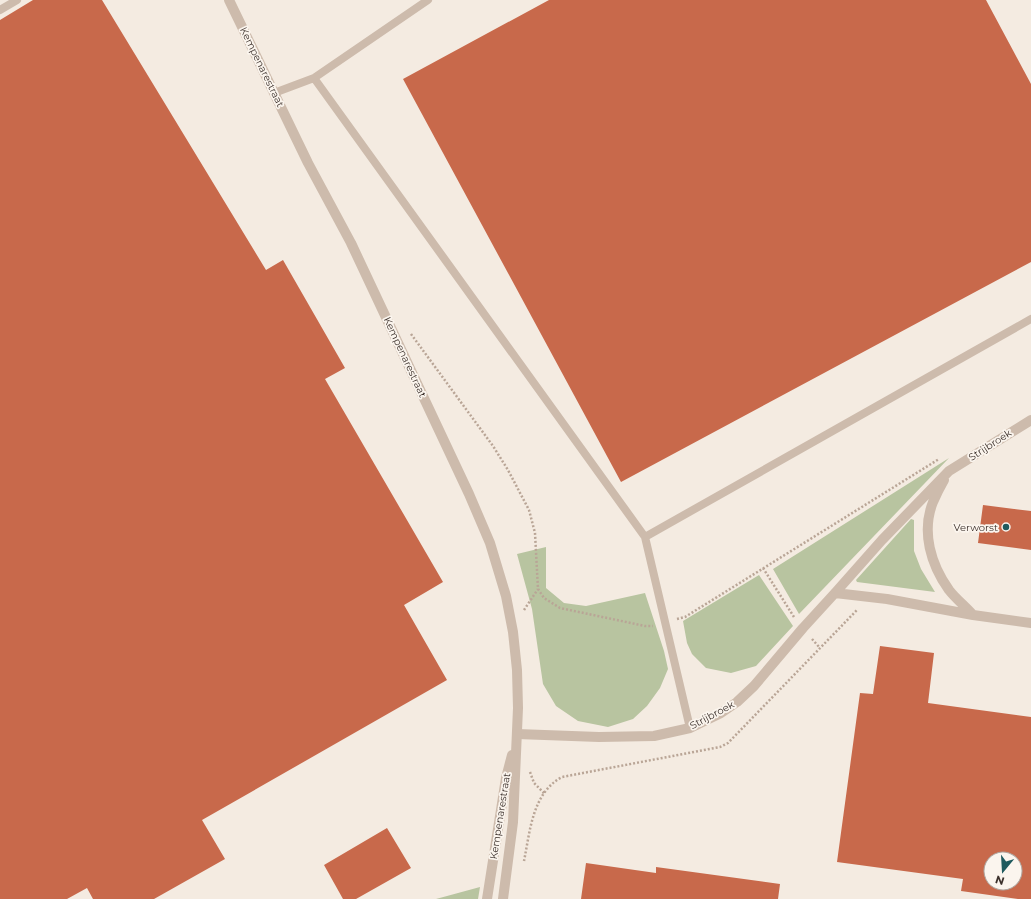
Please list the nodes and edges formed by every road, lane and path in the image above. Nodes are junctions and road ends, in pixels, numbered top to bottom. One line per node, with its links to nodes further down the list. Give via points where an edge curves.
1 (17, 0): 4 (lane)
2 (229, 0): 6 (street, Kempenarestraat)
3 (424, 1): 5 (lane)
4 (0, 10)
5 (314, 78): 6 (lane); 12 (lane)
6 (274, 93): 22 (street, Kempenarestraat, via 351,243 466,487 490,544 506,596 513,632 517,670)
7 (1031, 319): 12 (lane)
8 (408, 330): 17 (path, via 493,446 529,510 535,533 538,589 544,598 560,608 645,626)
9 (1031, 420): 11 (street, Strijbroek)
10 (943, 456): 13 (path)
11 (949, 471): 14 (street, Strijbroek); 16 (street, via 932,503 928,545 935,568 949,590)
12 (645, 537): 17 (lane)
13 (763, 568): 17 (path, via 685,617); 19 (path)
14 (835, 593): 16 (street, via 887,598); 19 (street, Strijbroek)
15 (859, 608): 20 (path)
16 (972, 615): 18 (street)
17 (665, 623): 21 (lane)
18 (1031, 623)
19 (802, 628): 20 (path); 21 (street, Strijbroek, via 754,686 737,702)
20 (820, 648): 23 (path, via 728,743 720,747 556,780 544,793 536,809)
21 (690, 728): 22 (street, Strijbroek, via 630,738)
22 (517, 734): 24 (street, Kempenarestraat, via 506,778); 25 (street, Kempenarestraat, via 513,822)
23 (524, 862)
24 (487, 899)
25 (503, 899)

